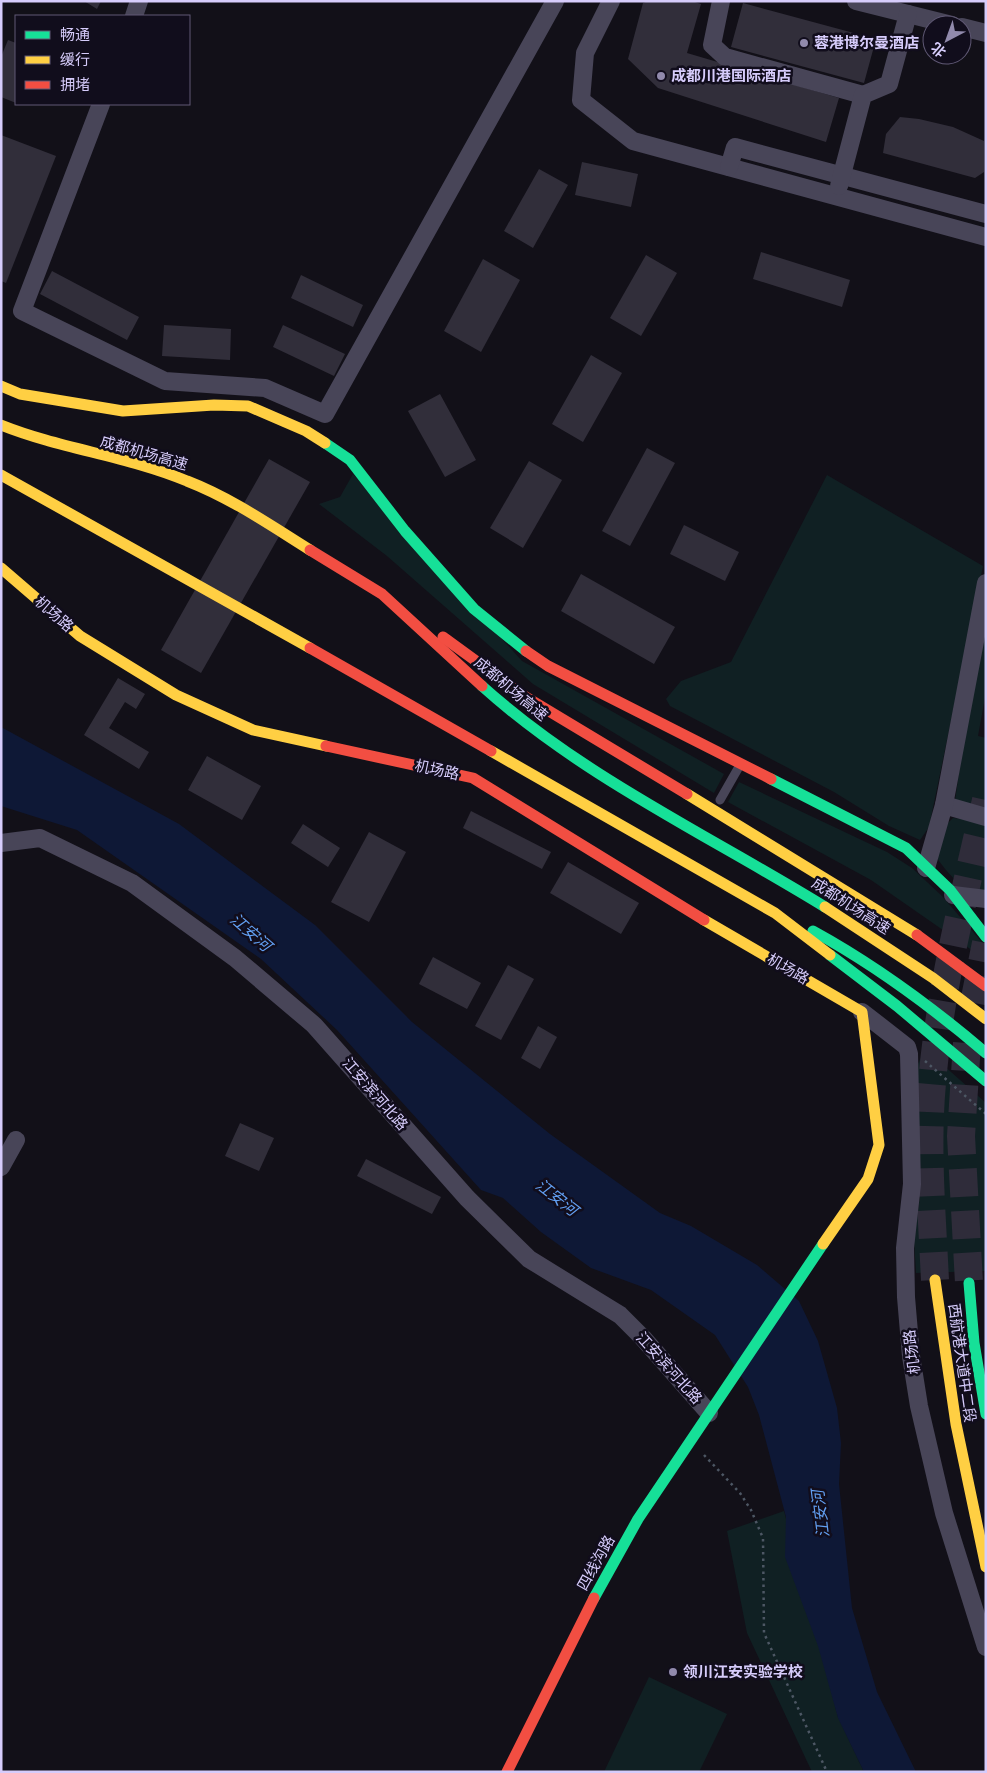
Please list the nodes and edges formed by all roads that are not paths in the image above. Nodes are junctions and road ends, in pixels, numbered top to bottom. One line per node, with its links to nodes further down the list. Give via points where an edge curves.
1 (140, 1): 7 (street)
2 (555, 1): 12 (street, via 325,414 265,388 165,381 22,311)
3 (611, 1): 13 (street, via 585,53 581,100 633,140)
4 (721, 1): 11 (street, via 712,45 726,57)
5 (856, 1): 6 (street)
6 (908, 14): 8 (street); 11 (street, via 889,84)
7 (134, 15)
8 (922, 18)
9 (972, 30): 10 (street)
10 (986, 33)
11 (863, 95): 14 (street)
12 (101, 105)
13 (730, 167): 14 (street, via 735,148); 15 (street)
14 (841, 176): 15 (street); 16 (street)
15 (836, 197): 17 (street)
16 (986, 214)
17 (986, 237)
18 (1, 386): 24 (main road, via 20,394 123,411 248,406 306,431 350,460 405,531 474,609 516,645 548,666)
19 (1, 425): 23 (main road, 成都机场高速, via 22,435 70,449 168,472 211,491)
20 (1, 475): 34 (main road)
21 (1, 568): 31 (main road, 机场路, via 80,636 176,695 253,730 472,778)
22 (986, 583): 26 (street)
23 (380, 592): 36 (main road, via 524,696 851,890); 40 (main road, 成都机场高速, via 538,732 803,892 926,974)
24 (740, 765): 25 (lane); 29 (main road, via 906,848)
25 (720, 800)
26 (944, 805): 27 (street); 29 (street)
27 (986, 817)
28 (1, 843): 47 (street, 江安滨河北路, via 40,838 132,883 235,958 314,1025 466,1198 529,1259 620,1315)
29 (926, 868): 32 (main road)
30 (660, 880): 31 (lane)
31 (652, 890): 39 (main road, 机场路)
32 (953, 895): 33 (street); 35 (main road)
33 (986, 899)
34 (775, 913): 41 (main road, via 837,943 874,966); 42 (main road, via 897,1006)
35 (986, 937)
36 (939, 949): 37 (main road); 38 (main road)
37 (986, 977)
38 (986, 986)
39 (862, 1012): 47 (main road, 四线沟路, via 879,1144 868,1179); 50 (street, 机场路, via 908,1047 912,1184 905,1248 912,1356 919,1406 944,1513)
40 (986, 1019)
41 (986, 1053)
42 (986, 1080)
43 (16, 1140): 44 (street)
44 (1, 1167)
45 (935, 1280): 49 (main road, 西航港大道中二段, via 962,1464)
46 (969, 1283): 48 (main road, 西航港大道中二段, via 974,1343)
47 (709, 1413): 51 (main road, 四线沟路, via 629,1536 587,1611)
48 (986, 1414)
49 (986, 1567)
50 (986, 1647)
51 (506, 1772)

